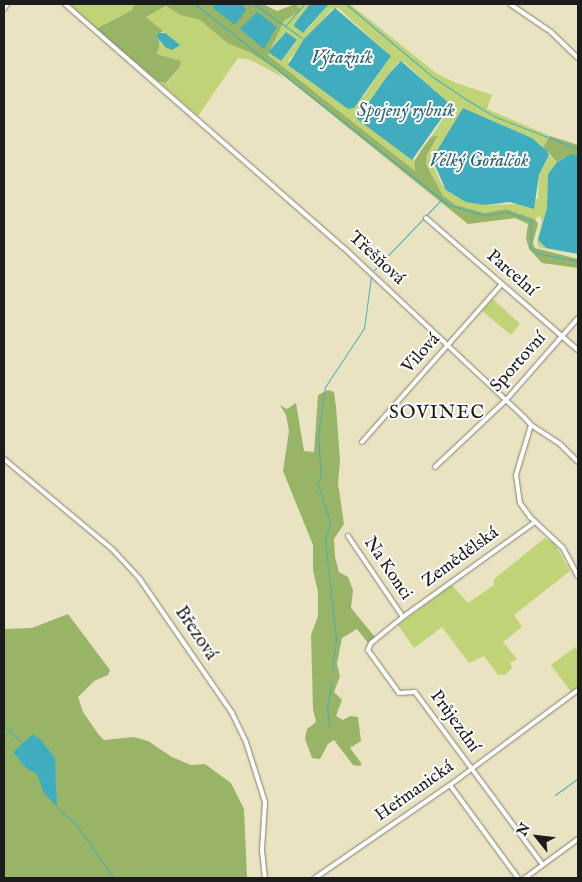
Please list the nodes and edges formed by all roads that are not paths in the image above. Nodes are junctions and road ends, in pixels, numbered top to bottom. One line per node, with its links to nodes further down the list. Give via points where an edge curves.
1 (8, 4): 4 (street)
2 (64, 4): 10 (street, Třešňová, via 343,247)
3 (510, 4): 5 (street, via 551,32)
4 (4, 10)
5 (578, 58)
6 (426, 218): 7 (street, Parcelní)
7 (502, 284): 9 (street, Parcelní); 10 (street, Vilová)
8 (578, 318): 9 (street, Sportovní)
9 (562, 336): 11 (street, Parcelní); 12 (street, Sportovní)
10 (449, 346): 12 (street, Třešňová); 14 (street, Vilová)
11 (578, 350)
12 (506, 400): 13 (street, Třešňová); 17 (street, Sportovní)
13 (531, 426): 16 (street, Třešňová, via 560,444); 18 (street, via 518,465 516,485 520,504)
14 (362, 442)
15 (4, 459): 27 (street, Březová, via 112,549 139,578 232,713 246,742 264,796)
16 (578, 462)
17 (435, 467)
18 (535, 522): 20 (street, via 563,548); 21 (street, Zemědělská)
19 (348, 536): 21 (street, Na Konci)
20 (578, 576)
21 (403, 617): 23 (street, Průjezdní, via 371,643 368,650 399,693 415,692)
22 (578, 690): 23 (street, Heřmanická)
23 (472, 769): 24 (street, Heřmanická); 26 (street, Průjezdní)
24 (450, 785): 28 (street, Heřmanická); 29 (street)
25 (578, 839): 26 (street)
26 (543, 865): 30 (street)
27 (265, 878)
28 (315, 878)
29 (518, 878)
30 (525, 878)

